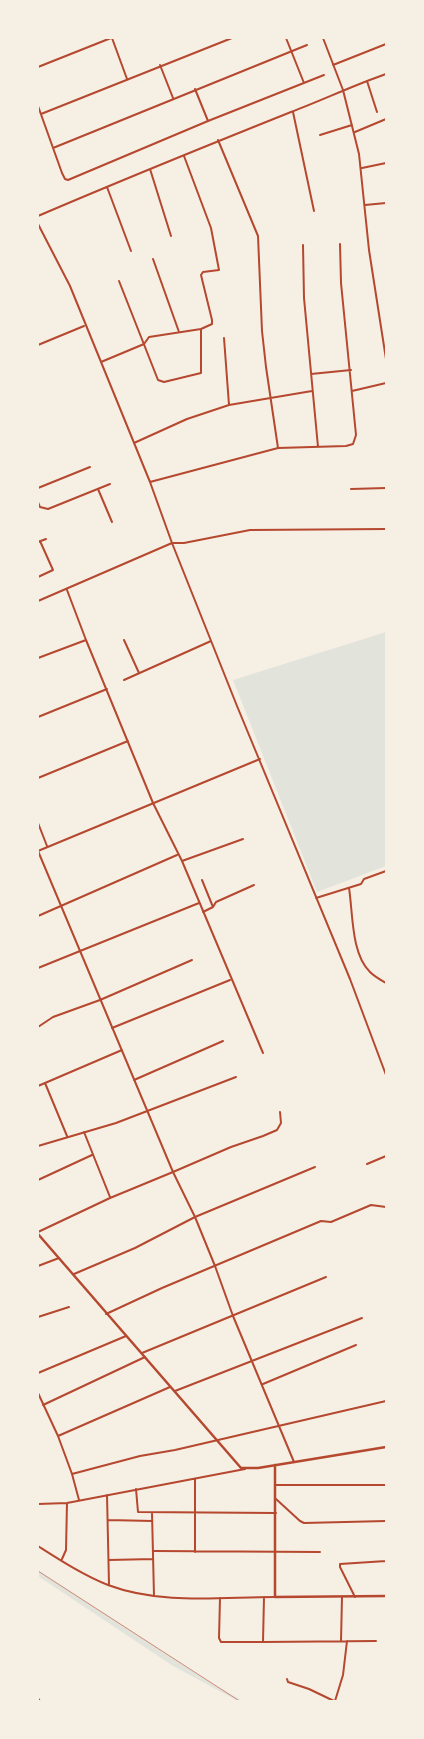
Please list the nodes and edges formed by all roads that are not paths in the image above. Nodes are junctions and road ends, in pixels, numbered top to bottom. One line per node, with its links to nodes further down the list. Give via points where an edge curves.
1 (111, 38): 10 (street); 13 (street)
2 (232, 38): 8 (street)
3 (286, 38): 7 (street)
4 (323, 38): 9 (street)
5 (386, 44): 9 (street)
6 (307, 45): 7 (street)
7 (291, 52): 15 (street); 16 (street)
8 (160, 65): 13 (street); 18 (street)
9 (333, 65): 17 (street)
10 (38, 67)
11 (386, 74): 14 (street)
12 (324, 75): 15 (street)
13 (127, 79): 22 (street)
14 (368, 81): 17 (street); 21 (street)
15 (304, 83): 24 (street)
16 (195, 89): 18 (street); 24 (street)
17 (343, 90): 20 (street); 25 (street)
18 (174, 98): 29 (street)
19 (38, 106): 22 (street)
20 (293, 112): 28 (street); 37 (street)
21 (377, 112)
22 (41, 114): 29 (street)
23 (386, 119): 26 (street)
24 (208, 121): 29 (street, via 68,180)
25 (352, 125): 26 (street); 27 (street)
26 (355, 132): 32 (street)
27 (320, 134)
28 (218, 140): 30 (street); 59 (street, via 258,236 262,331)
29 (52, 148)
30 (184, 156): 33 (street); 47 (street, via 212,228 219,270 201,275 212,320 212,324)
31 (386, 163): 32 (street)
32 (362, 168): 36 (street)
33 (150, 169): 34 (street); 40 (street)
34 (107, 187): 38 (street); 43 (street)
35 (386, 203): 36 (street)
36 (365, 205): 52 (street, via 371,268)
37 (314, 211)
38 (38, 216)
39 (38, 224): 46 (street, via 70,286)
40 (171, 236)
41 (340, 244): 54 (street)
42 (304, 245): 55 (street, via 304,298)
43 (131, 251)
44 (153, 259): 48 (street)
45 (119, 282): 50 (street)
46 (85, 325): 51 (street); 53 (street)
47 (201, 329): 48 (street); 50 (street, via 200,374 160,382)
48 (180, 332): 50 (street, via 150,337)
49 (224, 338): 60 (street)
50 (144, 344): 53 (street)
51 (38, 345)
52 (386, 359)
53 (101, 362): 61 (street)
54 (351, 370): 55 (street); 58 (street)
55 (311, 374): 57 (street)
56 (386, 383): 58 (street)
57 (312, 391): 59 (street); 62 (street)
58 (352, 391): 62 (street, via 355,442 350,446)
59 (271, 397): 60 (street); 63 (street)
60 (229, 405): 61 (street, via 187,419)
61 (134, 443): 65 (street)
62 (318, 447): 63 (street)
63 (278, 448): 65 (street)
64 (90, 467): 67 (street)
65 (150, 482): 76 (street)
66 (110, 484): 69 (street)
67 (38, 488)
68 (386, 488): 70 (street)
69 (98, 489): 71 (street, via 48,509 40,507); 72 (street)
70 (351, 489)
71 (38, 502)
72 (112, 522)
73 (386, 529): 76 (street, via 250,530)
74 (46, 539): 75 (street)
75 (39, 542): 77 (street, via 53,570)
76 (172, 543): 78 (street); 82 (street)
77 (38, 577)
78 (67, 590): 79 (street); 80 (street)
79 (38, 601)
80 (86, 640): 83 (street); 86 (street)
81 (124, 640): 84 (street)
82 (211, 641): 84 (street); 89 (street)
83 (38, 658)
84 (139, 673): 85 (street)
85 (124, 680)
86 (107, 689): 87 (street); 88 (street)
87 (38, 718)
88 (128, 741): 90 (street); 91 (street)
89 (260, 759): 91 (street); 102 (street)
90 (38, 778)
91 (154, 803): 94 (street); 96 (street)
92 (38, 823): 94 (street)
93 (244, 838): 97 (street)
94 (48, 847): 95 (street)
95 (38, 851): 104 (street)
96 (178, 855): 97 (street); 104 (street)
97 (182, 861): 103 (street)
98 (386, 871): 101 (street)
99 (202, 880): 105 (street)
100 (254, 886): 105 (street, via 216,902)
101 (349, 888): 102 (street); 112 (street, via 354,931 362,961 369,971)
102 (316, 898): 119 (street)
103 (199, 903): 106 (street); 108 (street)
104 (62, 906): 107 (street); 108 (street)
105 (213, 907): 106 (street)
106 (203, 912): 111 (street)
107 (38, 916)
108 (81, 950): 110 (street); 113 (street)
109 (192, 960): 113 (street)
110 (38, 968)
111 (231, 980): 115 (street); 118 (street)
112 (386, 983)
113 (100, 1000): 114 (street, via 53,1017); 115 (street)
114 (38, 1027)
115 (112, 1028): 117 (street)
116 (222, 1041): 121 (street)
117 (122, 1050): 121 (street); 122 (street)
118 (263, 1053)
119 (386, 1076)
120 (236, 1077): 124 (street)
121 (134, 1080): 124 (street)
122 (45, 1083): 123 (street); 127 (street)
123 (38, 1086)
124 (149, 1112): 126 (street); 133 (street)
125 (280, 1112): 133 (street, via 281,1123 277,1130)
126 (84, 1132): 127 (street); 129 (street)
127 (67, 1137): 128 (street)
128 (38, 1146)
129 (92, 1155): 134 (street); 135 (street)
130 (386, 1156): 131 (street)
131 (367, 1164)
132 (315, 1167): 137 (street)
133 (173, 1172): 135 (street); 137 (street)
134 (38, 1180)
135 (110, 1198): 138 (street)
136 (386, 1207): 141 (street, via 371,1206 331,1222 321,1221)
137 (195, 1217): 141 (street); 142 (street, via 136,1248)
138 (38, 1233): 139 (street)
139 (59, 1258): 140 (street); 142 (street)
140 (38, 1266)
141 (215, 1266): 145 (street); 146 (street)
142 (74, 1274): 145 (street)
143 (326, 1277): 146 (street)
144 (69, 1306): 147 (street)
145 (106, 1314): 149 (street)
146 (233, 1316): 151 (street); 153 (street)
147 (38, 1317)
148 (362, 1318): 153 (street)
149 (126, 1336): 151 (street); 154 (street)
150 (356, 1345): 155 (street)
151 (142, 1353): 152 (street)
152 (145, 1357): 156 (street); 160 (street)
153 (253, 1362): 155 (street); 157 (street)
154 (38, 1373)
155 (263, 1384): 161 (street)
156 (170, 1387): 157 (street); 162 (street)
157 (174, 1392): 163 (street)
158 (38, 1393): 160 (street)
159 (386, 1401): 161 (street)
160 (42, 1405): 162 (street)
161 (278, 1425): 163 (street); 165 (street)
162 (58, 1436): 168 (street)
163 (216, 1440): 167 (street, via 237,1465); 168 (street)
164 (386, 1446): 165 (street)
165 (294, 1462): 166 (street)
166 (275, 1465): 167 (street); 170 (street)
167 (245, 1469): 169 (street)
168 (72, 1474): 175 (street)
169 (195, 1479): 172 (street); 179 (street)
170 (275, 1485): 171 (street); 174 (street)
171 (386, 1485)
172 (136, 1490): 173 (street); 178 (street, via 138,1512)
173 (107, 1495): 175 (street); 181 (street)
174 (275, 1498): 180 (street); 183 (street, via 304,1523)
175 (79, 1500): 176 (street)
176 (67, 1503): 177 (street); 191 (street, via 66,1550)
177 (38, 1504)
178 (152, 1513): 179 (street); 182 (street)
179 (195, 1513): 180 (street); 188 (street)
180 (276, 1513): 186 (street)
181 (108, 1520): 182 (street); 192 (street)
182 (152, 1521): 187 (street)
183 (386, 1521)
184 (38, 1546): 191 (street)
185 (386, 1547): 193 (street)
186 (275, 1551): 188 (street); 189 (street); 200 (street)
187 (154, 1552): 188 (street); 190 (street)
188 (194, 1552)
189 (320, 1552)
190 (153, 1559): 192 (street); 196 (street)
191 (61, 1560): 195 (street)
192 (109, 1560): 195 (street)
193 (386, 1561): 194 (street); 197 (street, via 340,1564)
194 (386, 1566)
195 (109, 1585): 196 (street)
196 (154, 1596): 202 (street)
197 (355, 1596): 198 (street); 201 (street)
198 (386, 1596)
199 (264, 1597): 200 (street); 202 (street); 206 (street)
200 (275, 1597): 201 (street)
201 (342, 1597): 203 (street)
202 (220, 1598): 206 (street, via 221,1642)
203 (341, 1641): 204 (street); 206 (street)
204 (347, 1641): 205 (street); 209 (street, via 343,1675)
205 (376, 1641)
206 (264, 1642)
207 (287, 1679): 209 (street)
208 (38, 1699): 210 (main road)
209 (335, 1701)
210 (40, 1702)

